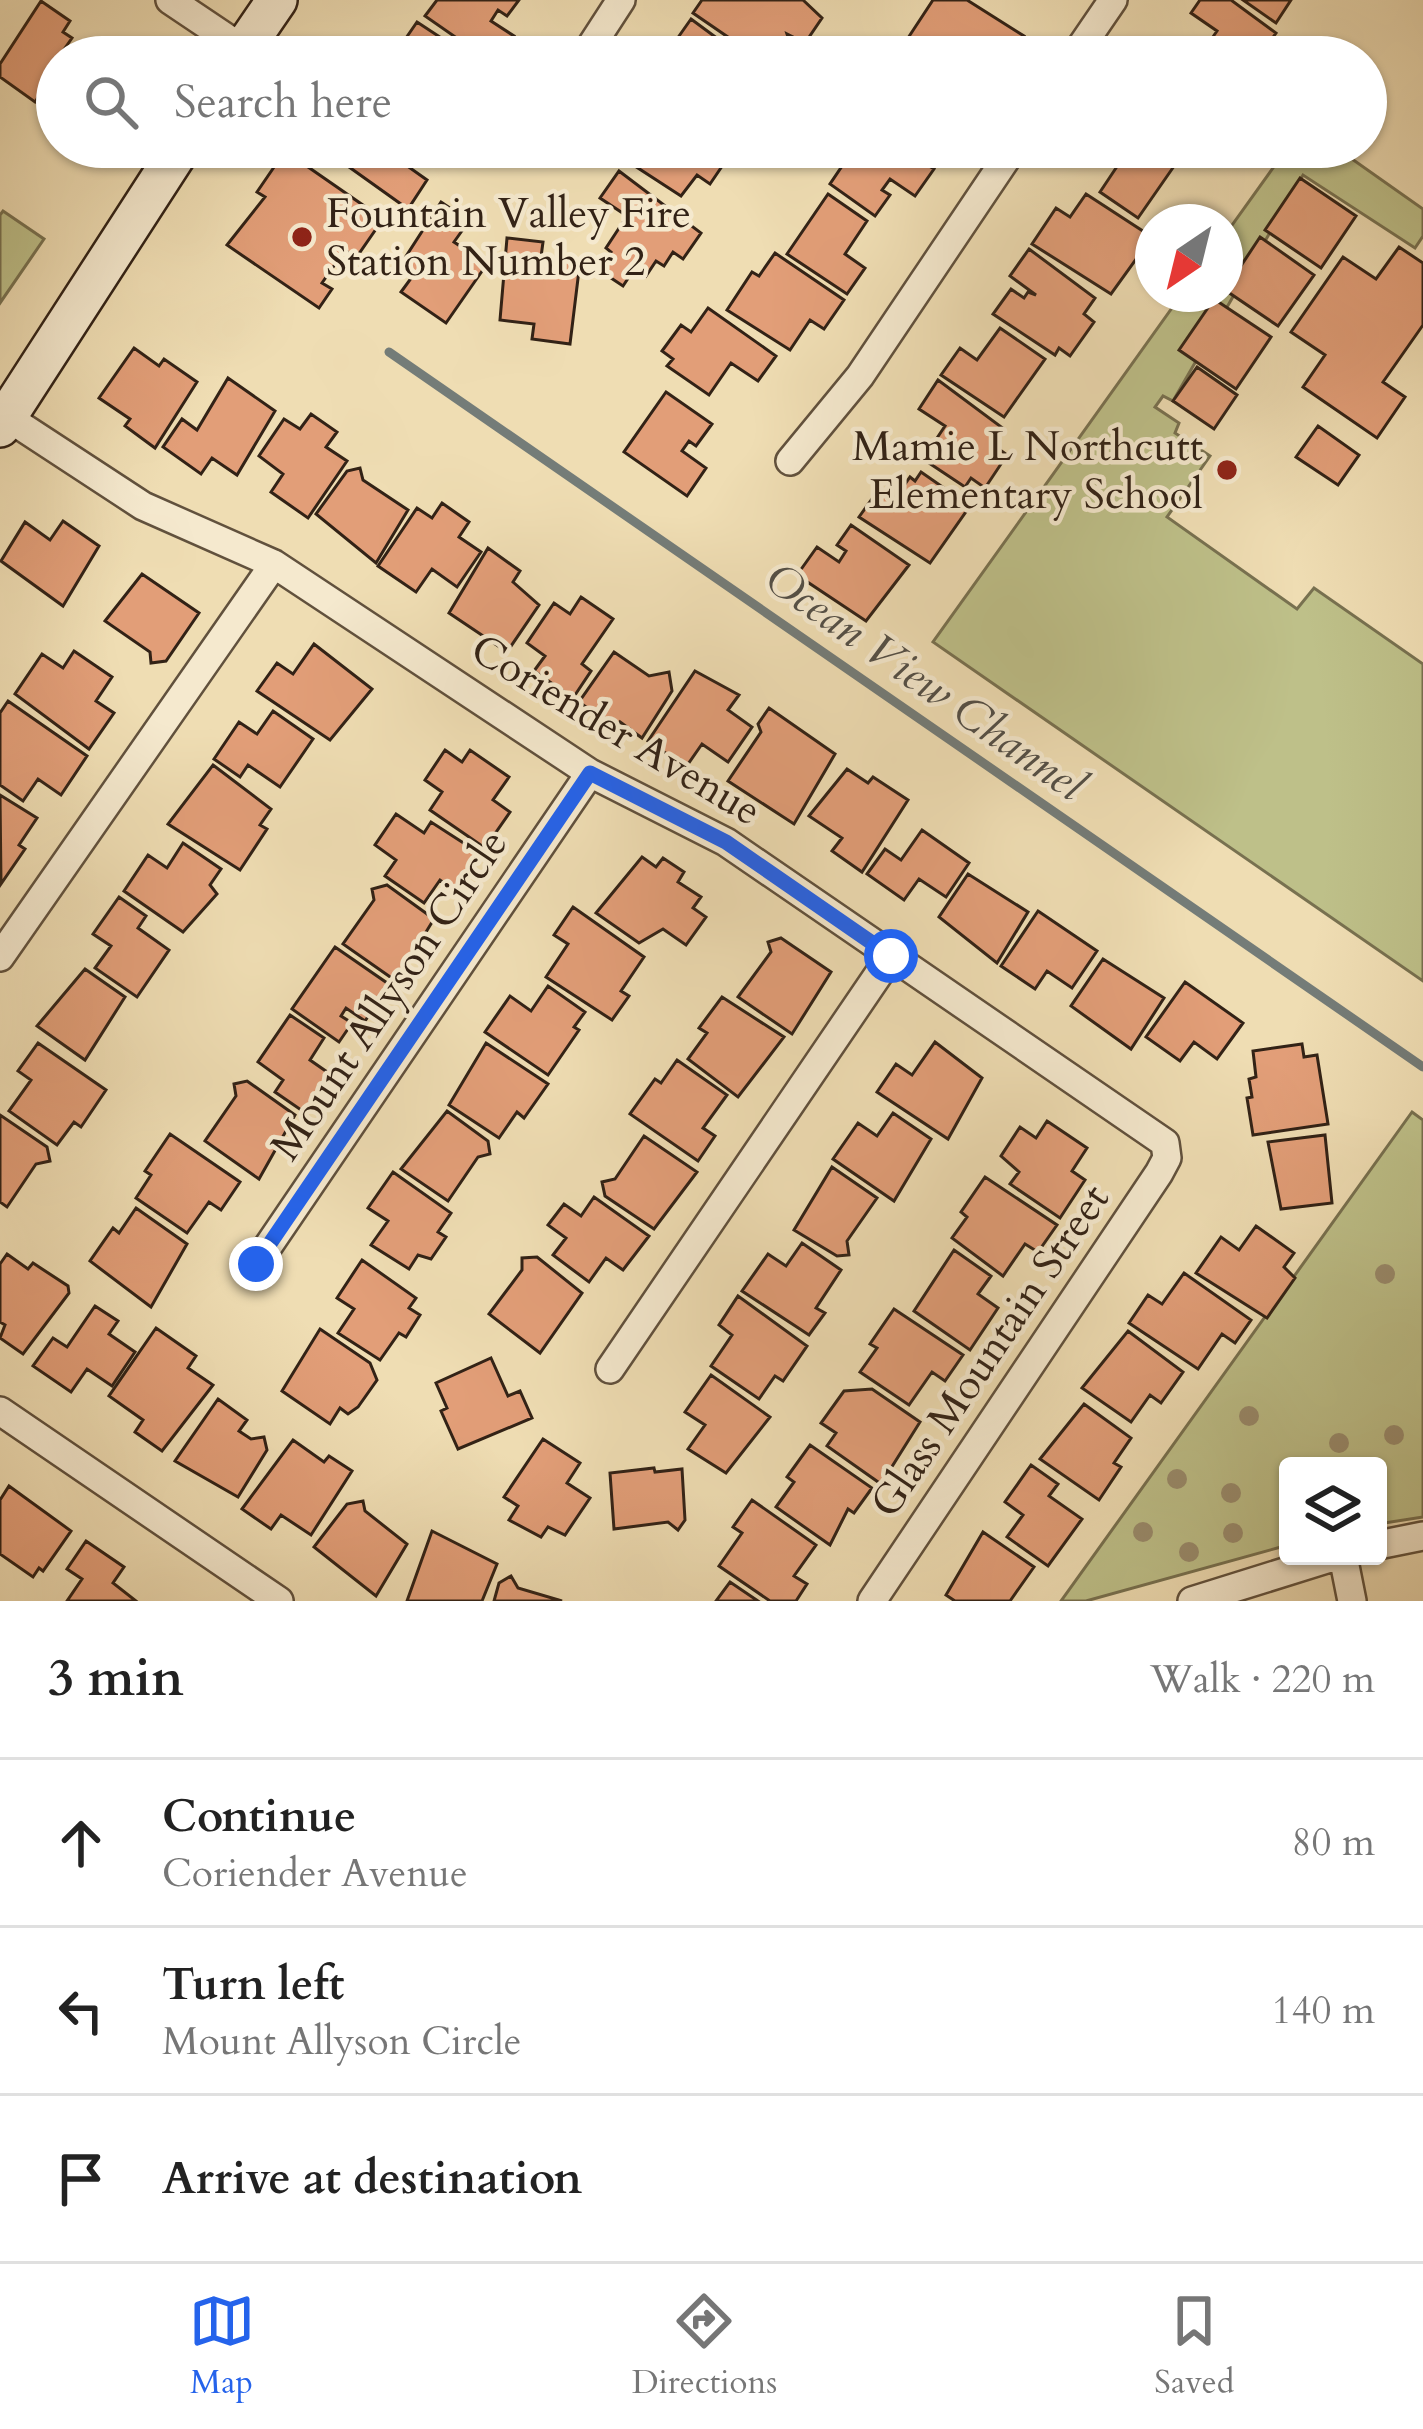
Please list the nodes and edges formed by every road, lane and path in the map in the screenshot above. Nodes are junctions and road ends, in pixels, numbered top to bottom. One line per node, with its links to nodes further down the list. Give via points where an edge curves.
1 (170, 0): 5 (street)
2 (278, 0): 6 (street)
3 (621, 0): 7 (street)
4 (1113, 0): 8 (street)
5 (218, 36)
6 (253, 36)
7 (598, 36)
8 (1089, 36)
9 (167, 168): 11 (street)
10 (1000, 168): 12 (street, via 860,376)
11 (3, 422): 13 (street, Coriender Avenue, via 143,506)
12 (790, 460)
13 (274, 564): 14 (street, Coriender Avenue); 16 (street)
14 (590, 773): 15 (street, Coriender Avenue, via 726,842); 18 (street, Mount Allyson Circle)
15 (891, 956): 17 (street, Coriender Avenue); 19 (street)
16 (0, 957)
17 (1165, 1144): 26 (street, Glass Mountain Street, via 1159,1174)
18 (256, 1264)
19 (610, 1369)
20 (1, 1415): 25 (street)
21 (1423, 1536): 22 (street)
22 (1387, 1543)
23 (1310, 1565): 27 (street)
24 (1342, 1565): 28 (street)
25 (275, 1600)
26 (872, 1601)
27 (1192, 1601)
28 (1352, 1601)

